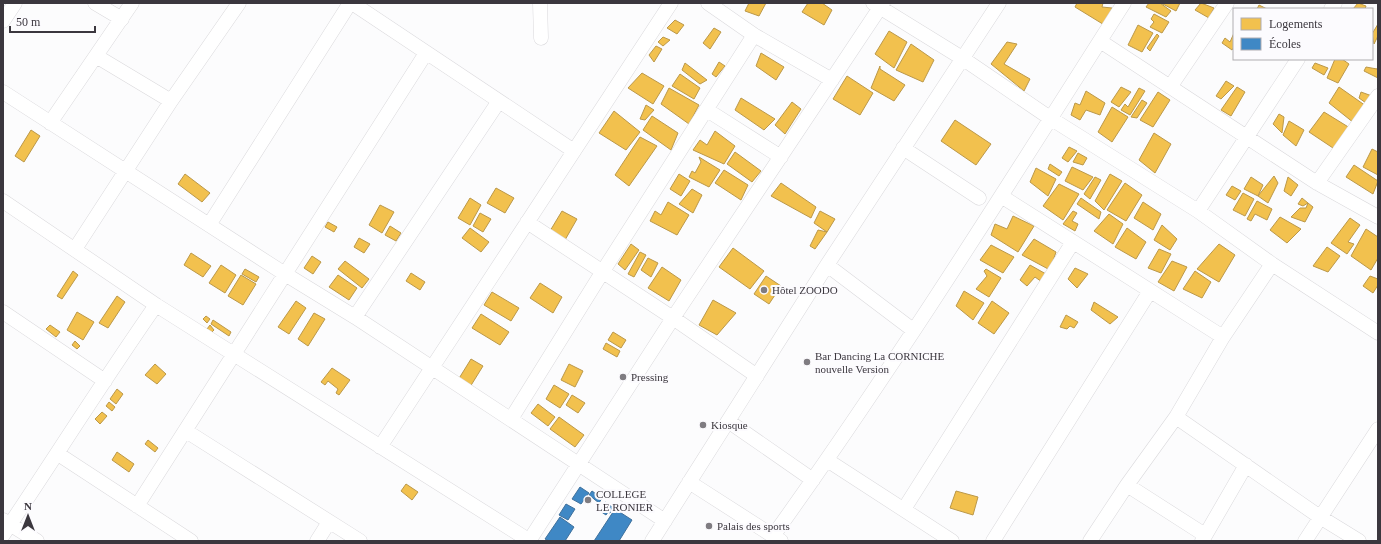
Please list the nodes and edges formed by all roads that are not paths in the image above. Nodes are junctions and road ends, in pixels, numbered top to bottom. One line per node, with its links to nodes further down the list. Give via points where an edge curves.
1 (15, 3): 14 (street)
2 (95, 3): 13 (street)
3 (132, 3): 13 (street)
4 (239, 3): 26 (street)
5 (351, 3): 18 (street); 43 (street)
6 (540, 3): 16 (street)
7 (671, 3): 33 (street)
8 (708, 3): 15 (street)
9 (999, 3): 20 (street)
10 (1124, 3): 17 (street)
11 (1226, 3): 23 (street)
12 (878, 5): 20 (street); 22 (street)
13 (122, 19): 19 (street)
14 (3, 21)
15 (754, 34): 22 (street); 28 (street)
16 (541, 38)
17 (1100, 41): 23 (street); 29 (street)
18 (426, 53): 27 (street); 49 (street)
19 (96, 56): 26 (street); 30 (street)
20 (962, 58): 29 (street); 32 (street)
21 (1297, 60): 31 (street)
22 (832, 80): 34 (street)
23 (1170, 87): 31 (street)
24 (3, 92): 30 (street)
25 (1378, 96): 36 (street)
26 (172, 101): 35 (street)
27 (499, 101): 33 (street); 53 (street)
28 (707, 110): 34 (street); 48 (street)
29 (1050, 118): 37 (street); 40 (street)
30 (50, 123): 35 (street)
31 (1246, 138): 36 (street); 40 (street)
32 (903, 148): 38 (street); 47 (street)
33 (574, 151): 42 (street)
34 (781, 157): 54 (street)
35 (127, 172): 43 (street); 45 (street)
36 (1317, 183): 41 (street)
37 (1001, 196): 44 (street); 55 (street)
38 (979, 198)
39 (3, 202): 45 (street)
40 (1198, 211): 46 (street)
41 (1378, 217)
42 (526, 222): 48 (street); 59 (street)
43 (209, 225): 49 (street)
44 (1073, 242): 50 (street); 76 (street)
45 (75, 249): 51 (street)
46 (1272, 264): 56 (street); 57 (street)
47 (827, 265): 55 (street); 60 (street)
48 (603, 271): 54 (street); 63 (street)
49 (285, 274): 53 (street); 58 (street)
50 (1150, 291): 57 (street); 90 (street)
51 (156, 305): 58 (street); 61 (street)
52 (3, 312): 61 (street)
53 (355, 317): 59 (street)
54 (673, 318): 60 (street); 70 (street)
55 (913, 330): 69 (street)
56 (1378, 333)
57 (1223, 337): 62 (street)
58 (234, 356): 66 (street); 67 (street)
59 (431, 369): 63 (street); 67 (street)
60 (757, 376): 64 (street)
61 (105, 381): 68 (street)
62 (1176, 417): 71 (street); 74 (street)
63 (511, 419): 70 (street)
64 (728, 421): 72 (street); 73 (street)
65 (1378, 428): 77 (street)
66 (186, 431): 75 (street); 79 (street)
67 (380, 447): 87 (street)
68 (58, 454): 75 (street); 80 (street)
69 (827, 460): 72 (street); 76 (street)
70 (578, 463): 78 (street); 87 (street)
71 (1246, 465): 77 (street); 82 (street)
72 (813, 480): 81 (street)
73 (689, 482): 78 (street); 81 (street)
74 (1127, 484): 82 (street); 91 (street)
75 (137, 506): 84 (street)
76 (904, 510): 89 (street)
77 (1320, 517): 92 (street); 93 (street)
78 (665, 521): 88 (street)
79 (329, 522): 85 (street); 86 (street)
80 (5, 526): 83 (street)
81 (777, 538)
82 (1204, 538)
83 (37, 541)
84 (191, 541)
85 (317, 541)
86 (360, 541)
87 (529, 541)
88 (652, 541)
89 (952, 541)
90 (993, 541)
91 (1090, 541)
92 (1305, 541)
93 (1359, 541)

